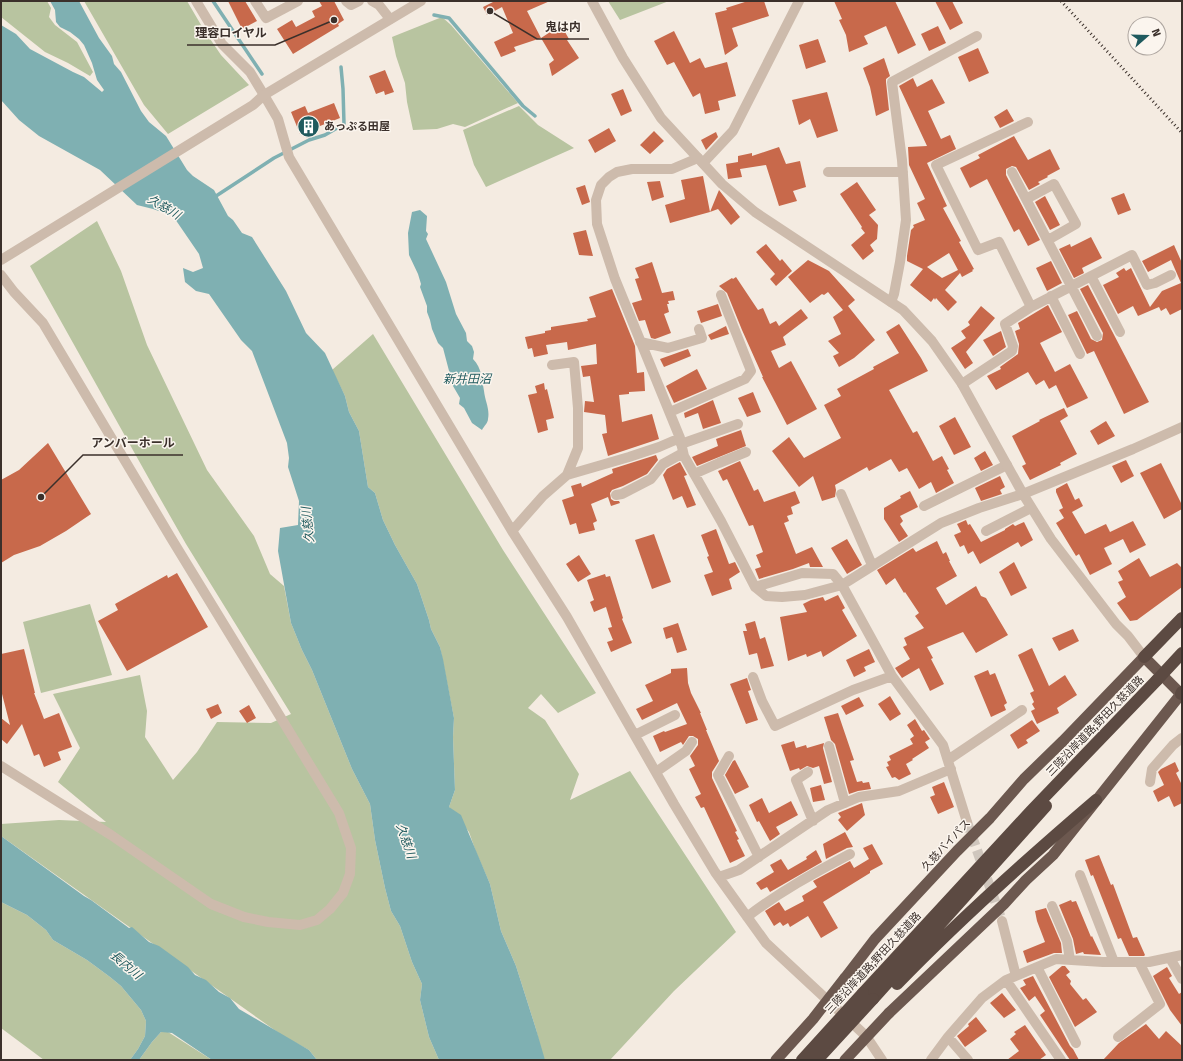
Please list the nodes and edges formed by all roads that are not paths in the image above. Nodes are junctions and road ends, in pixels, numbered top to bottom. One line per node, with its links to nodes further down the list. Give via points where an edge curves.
1 (196, 1): 12 (street, via 222,44 250,72)
2 (255, 1): 3 (street, via 266,18)
3 (298, 1)
4 (346, 1): 5 (street, via 352,5)
5 (359, 1)
6 (372, 1): 10 (street, via 378,4)
7 (421, 1): 10 (street)
8 (592, 1): 14 (street, via 623,58 661,118)
9 (799, 1): 14 (street, via 733,131)
10 (390, 19): 12 (street)
11 (977, 36): 16 (street, via 892,82)
12 (264, 95): 20 (street, via 253,105); 49 (street, via 278,118 289,157)
13 (1028, 122): 28 (street, via 936,165 978,250 999,242)
14 (700, 160): 27 (street, via 722,184 755,212); 32 (street, via 672,169 617,172 601,185 596,200 597,224)
15 (828, 172): 16 (street)
16 (903, 172): 27 (street, via 906,220)
17 (1012, 172): 18 (street)
18 (1026, 199): 19 (street); 19 (street, via 1054,184 1076,224)
19 (1048, 240): 24 (street)
20 (5, 258)
21 (1, 275): 68 (street, via 43,323 339,813 351,848 350,874 343,893 330,910 317,920 300,925 244,917 211,904 111,835)
22 (1171, 275): 23 (street, via 1147,285 1132,255)
23 (1092, 276): 24 (street); 30 (street)
24 (1072, 286): 26 (street); 31 (street)
25 (721, 295): 36 (street, via 751,371 745,379)
26 (1051, 296): 28 (street); 33 (street)
27 (891, 302): 35 (street, via 903,310 932,341)
28 (1030, 307): 35 (street, via 1005,324 1013,346 1012,351)
29 (699, 329): 32 (street, via 702,338 668,348)
30 (1120, 332)
31 (1097, 336)
32 (640, 342): 36 (street)
33 (1080, 354)
34 (552, 365): 43 (street, via 574,362 578,448)
35 (962, 384): 41 (street)
36 (670, 412): 39 (street)
37 (738, 424): 39 (street)
38 (1182, 427): 45 (street)
39 (682, 445): 42 (street); 43 (street, via 659,447); 46 (street, via 652,479)
40 (746, 452): 42 (street)
41 (1007, 465): 45 (street); 47 (street)
42 (694, 474): 53 (street)
43 (567, 475): 49 (street, via 543,496)
44 (841, 494): 51 (street)
45 (1023, 494): 48 (street); 51 (street, via 941,523)
46 (616, 495)
47 (924, 506)
48 (1031, 508): 50 (street); 56 (street, via 1051,539)
49 (512, 531): 62 (street, via 567,617)
50 (986, 531)
51 (872, 566): 52 (street)
52 (842, 585): 53 (street, via 805,595 782,597 766,596); 53 (street, via 833,574 802,573); 57 (street)
53 (755, 587)
54 (1182, 618): 56 (highway)
55 (1182, 653): 92 (highway, 三陸沿岸道路;野田久慈道路, bridge, via 1035,813)
56 (1144, 657): 59 (highway); 93 (highway, 久慈バイパス, bridge, via 1024,779 875,939)
57 (892, 676): 58 (street, via 853,690 775,726); 67 (street, via 943,745)
58 (753, 677)
59 (1182, 694): 72 (highway)
60 (1022, 710): 67 (street)
61 (675, 715): 62 (street)
62 (635, 735): 69 (street)
63 (1182, 738): 71 (street, via 1152,769)
64 (692, 742): 69 (street, via 686,751)
65 (829, 746): 73 (street)
66 (729, 756): 77 (street, via 718,775)
67 (950, 764): 73 (street, via 899,791 859,797); 75 (street)
68 (1, 766)
69 (656, 772): 79 (street)
70 (808, 772): 74 (street, via 796,780)
71 (1150, 782)
72 (1096, 800): 92 (highway, via 1040,848 898,982); 103 (highway, bridge, via 1052,854 1004,904 889,1013)
73 (845, 803): 74 (street, via 828,810)
74 (813, 821): 77 (street)
75 (967, 822)
76 (850, 854): 81 (street, via 765,903)
77 (759, 857): 79 (street, via 739,870)
78 (1080, 875): 86 (street)
79 (719, 877): 81 (street)
80 (1052, 906): 85 (street, via 1066,941)
81 (747, 917): 97 (street, via 766,943 866,1036)
82 (1002, 921): 89 (street)
83 (1182, 955): 84 (street)
84 (1170, 958): 87 (street); 90 (street)
85 (1070, 960): 86 (street); 88 (street, via 1056,958)
86 (1114, 962): 87 (street)
87 (1139, 962): 95 (street, via 1160,1004)
88 (1037, 967): 89 (street); 96 (street)
89 (1016, 976): 91 (street)
90 (1182, 979)
91 (1006, 980): 94 (street, via 982,998); 106 (street)
92 (872, 998): 100 (highway, 三陸沿岸道路;野田久慈道路, bridge); 101 (highway, 三陸沿岸道路;野田久慈道路, bridge); 102 (highway)
93 (813, 1019): 98 (highway, 久慈バイパス, bridge); 99 (highway, bridge)
94 (948, 1037): 104 (street); 105 (street)
95 (1118, 1037)
96 (1076, 1043)
97 (883, 1059)
98 (776, 1060)
99 (784, 1060)
100 (802, 1060)
101 (817, 1060)
102 (826, 1060)
103 (845, 1060)
104 (932, 1060)
105 (968, 1060)
106 (1061, 1060)

